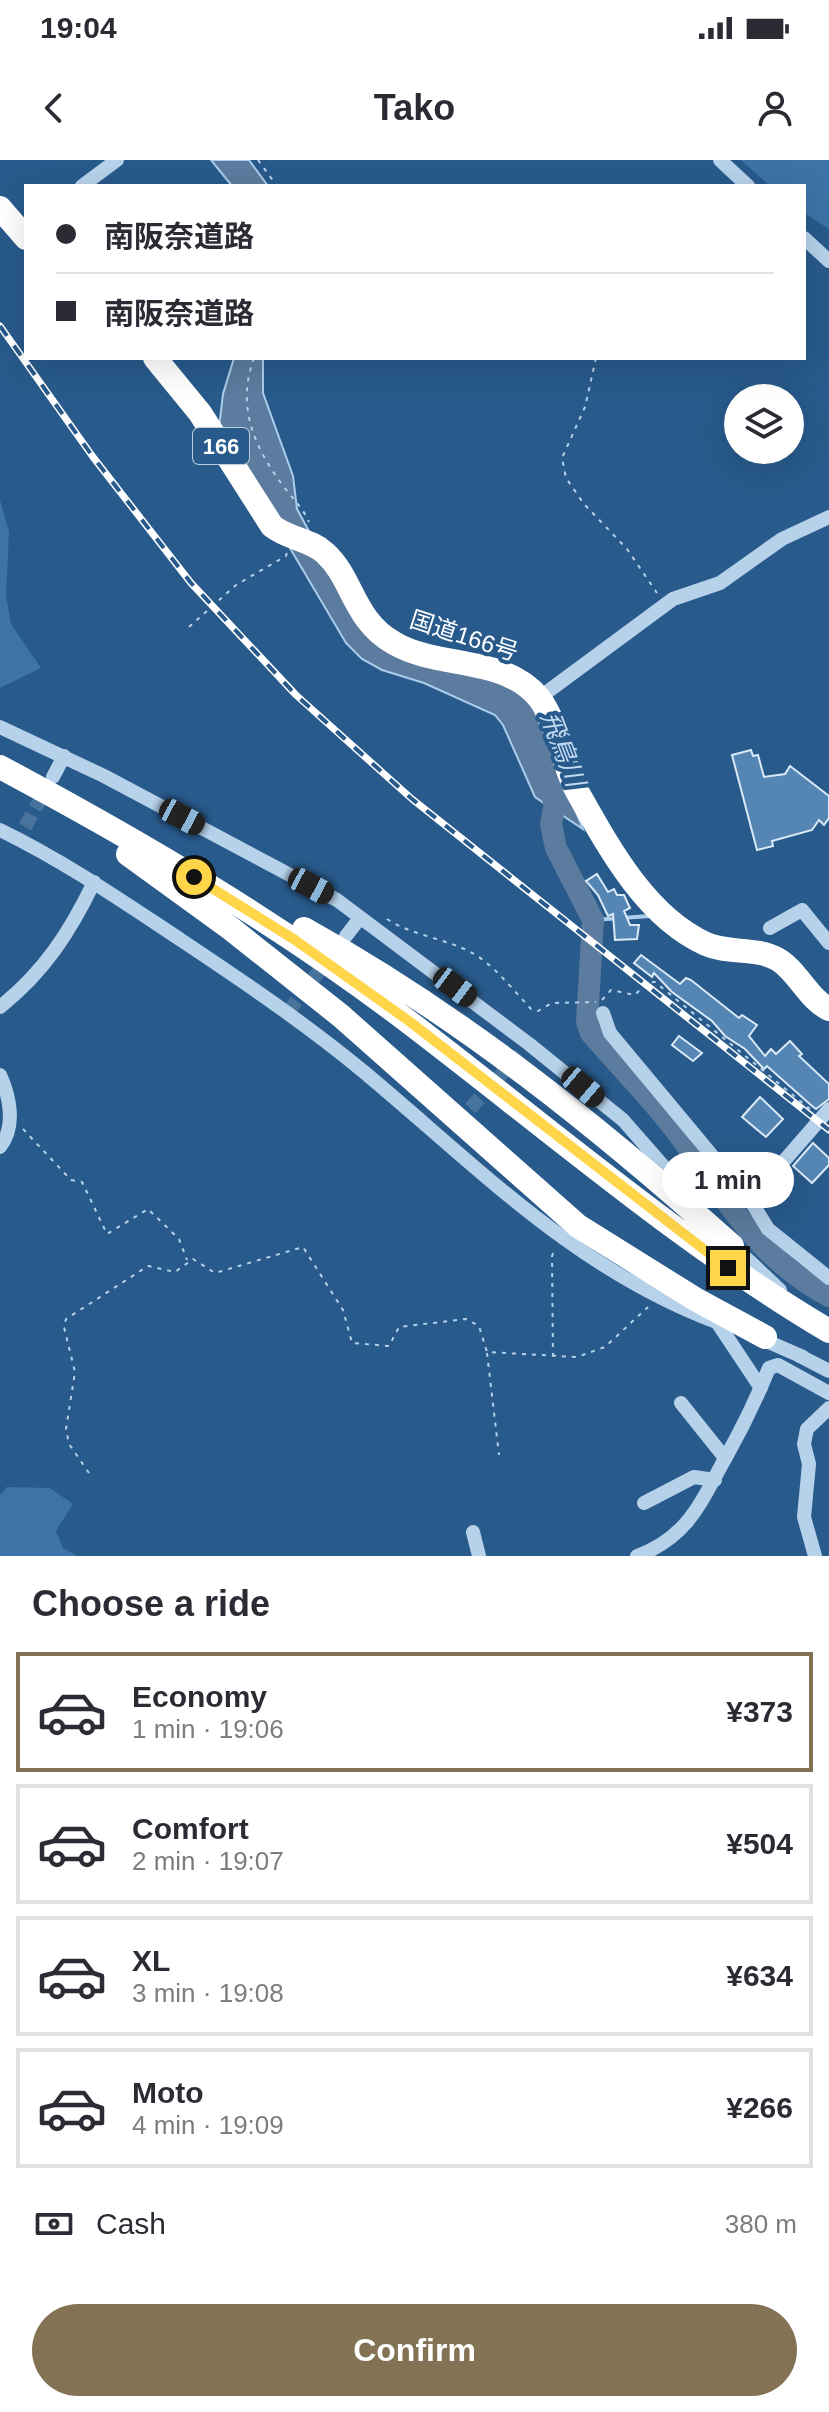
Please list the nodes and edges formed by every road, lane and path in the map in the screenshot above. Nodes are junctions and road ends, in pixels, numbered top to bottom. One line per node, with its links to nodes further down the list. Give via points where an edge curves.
1 (117, 160): 4 (street)
2 (258, 160): 5 (path)
3 (720, 160): 6 (street)
4 (85, 184)
5 (276, 184)
6 (746, 184)
7 (0, 208): 8 (highway)
8 (24, 235)
9 (806, 240): 10 (street)
10 (829, 261)
11 (157, 360): 16 (highway, 166, via 192,402)
12 (253, 360): 15 (path, via 246,379 250,428 263,459)
13 (596, 360): 17 (path, via 585,407 562,458 566,478 627,549)
14 (829, 517): 17 (street, via 782,539 720,583)
15 (309, 522)
16 (282, 534): 18 (path, via 286,556 230,590); 19 (highway, 国道166号, via 327,554 366,621 392,643 424,657 488,668 515,679)
17 (664, 605): 19 (street)
18 (189, 627)
19 (539, 698): 35 (highway, via 573,785 600,832 664,916 709,945 765,953 781,961)
20 (0, 727): 21 (street)
21 (64, 756): 24 (street); 29 (street, via 337,900)
22 (0, 767): 25 (highway)
23 (0, 776): 25 (highway)
24 (53, 777)
25 (89, 820): 44 (highway, via 293,946); 44 (highway, via 317,936 431,1006 550,1090); 51 (highway, via 341,1016 578,1226)
26 (0, 830): 27 (street, via 22,833)
27 (94, 882): 33 (street, via 72,928 42,970); 40 (street, via 288,1012)
28 (382, 916): 34 (path, via 406,931 482,959 531,1009)
29 (360, 918): 31 (street); 44 (street, via 623,1120)
30 (770, 928): 32 (street, via 802,910)
31 (346, 936)
32 (829, 943)
33 (0, 1007)
34 (601, 1008): 37 (path, via 611,990 635,995 646,983 655,982); 42 (street, via 610,1033)
35 (829, 1009)
36 (0, 1075): 38 (street)
37 (825, 1113): 42 (street, via 765,1183)
38 (9, 1127): 41 (street); 45 (path, via 20,1125 71,1180 82,1182 107,1234 148,1209 179,1239)
39 (453, 1127): 40 (street)
40 (443, 1139): 43 (street)
41 (0, 1147)
42 (754, 1206): 46 (street, via 768,1229)
43 (560, 1237): 47 (street); 55 (path, via 552,1256)
44 (715, 1254): 49 (street); 50 (highway); 52 (highway)
45 (188, 1261): 53 (path, via 200,1261 215,1273 303,1247 343,1310 352,1343 389,1346 399,1327 466,1319 479,1326); 63 (path, via 175,1272 148,1266 66,1319 75,1372 66,1429 69,1444)
46 (829, 1278)
47 (656, 1296): 48 (street); 55 (path, via 605,1347)
48 (717, 1322): 54 (street); 57 (street)
49 (829, 1322)
50 (829, 1331)
51 (765, 1337): 54 (street)
52 (829, 1338)
53 (487, 1352): 55 (path); 61 (path)
54 (803, 1357): 56 (street)
55 (553, 1358)
56 (829, 1371)
57 (761, 1388): 58 (street, via 769,1368 778,1365); 62 (street)
58 (829, 1393)
59 (681, 1403): 62 (street)
60 (829, 1408): 69 (street, via 807,1429 804,1444 809,1478 804,1517)
61 (499, 1455)
62 (725, 1458): 64 (street)
63 (89, 1473)
64 (715, 1480): 65 (street, via 694,1477); 68 (street, via 681,1527)
65 (644, 1503)
66 (473, 1532): 67 (street)
67 (479, 1556)
68 (637, 1556)
69 (815, 1556)

